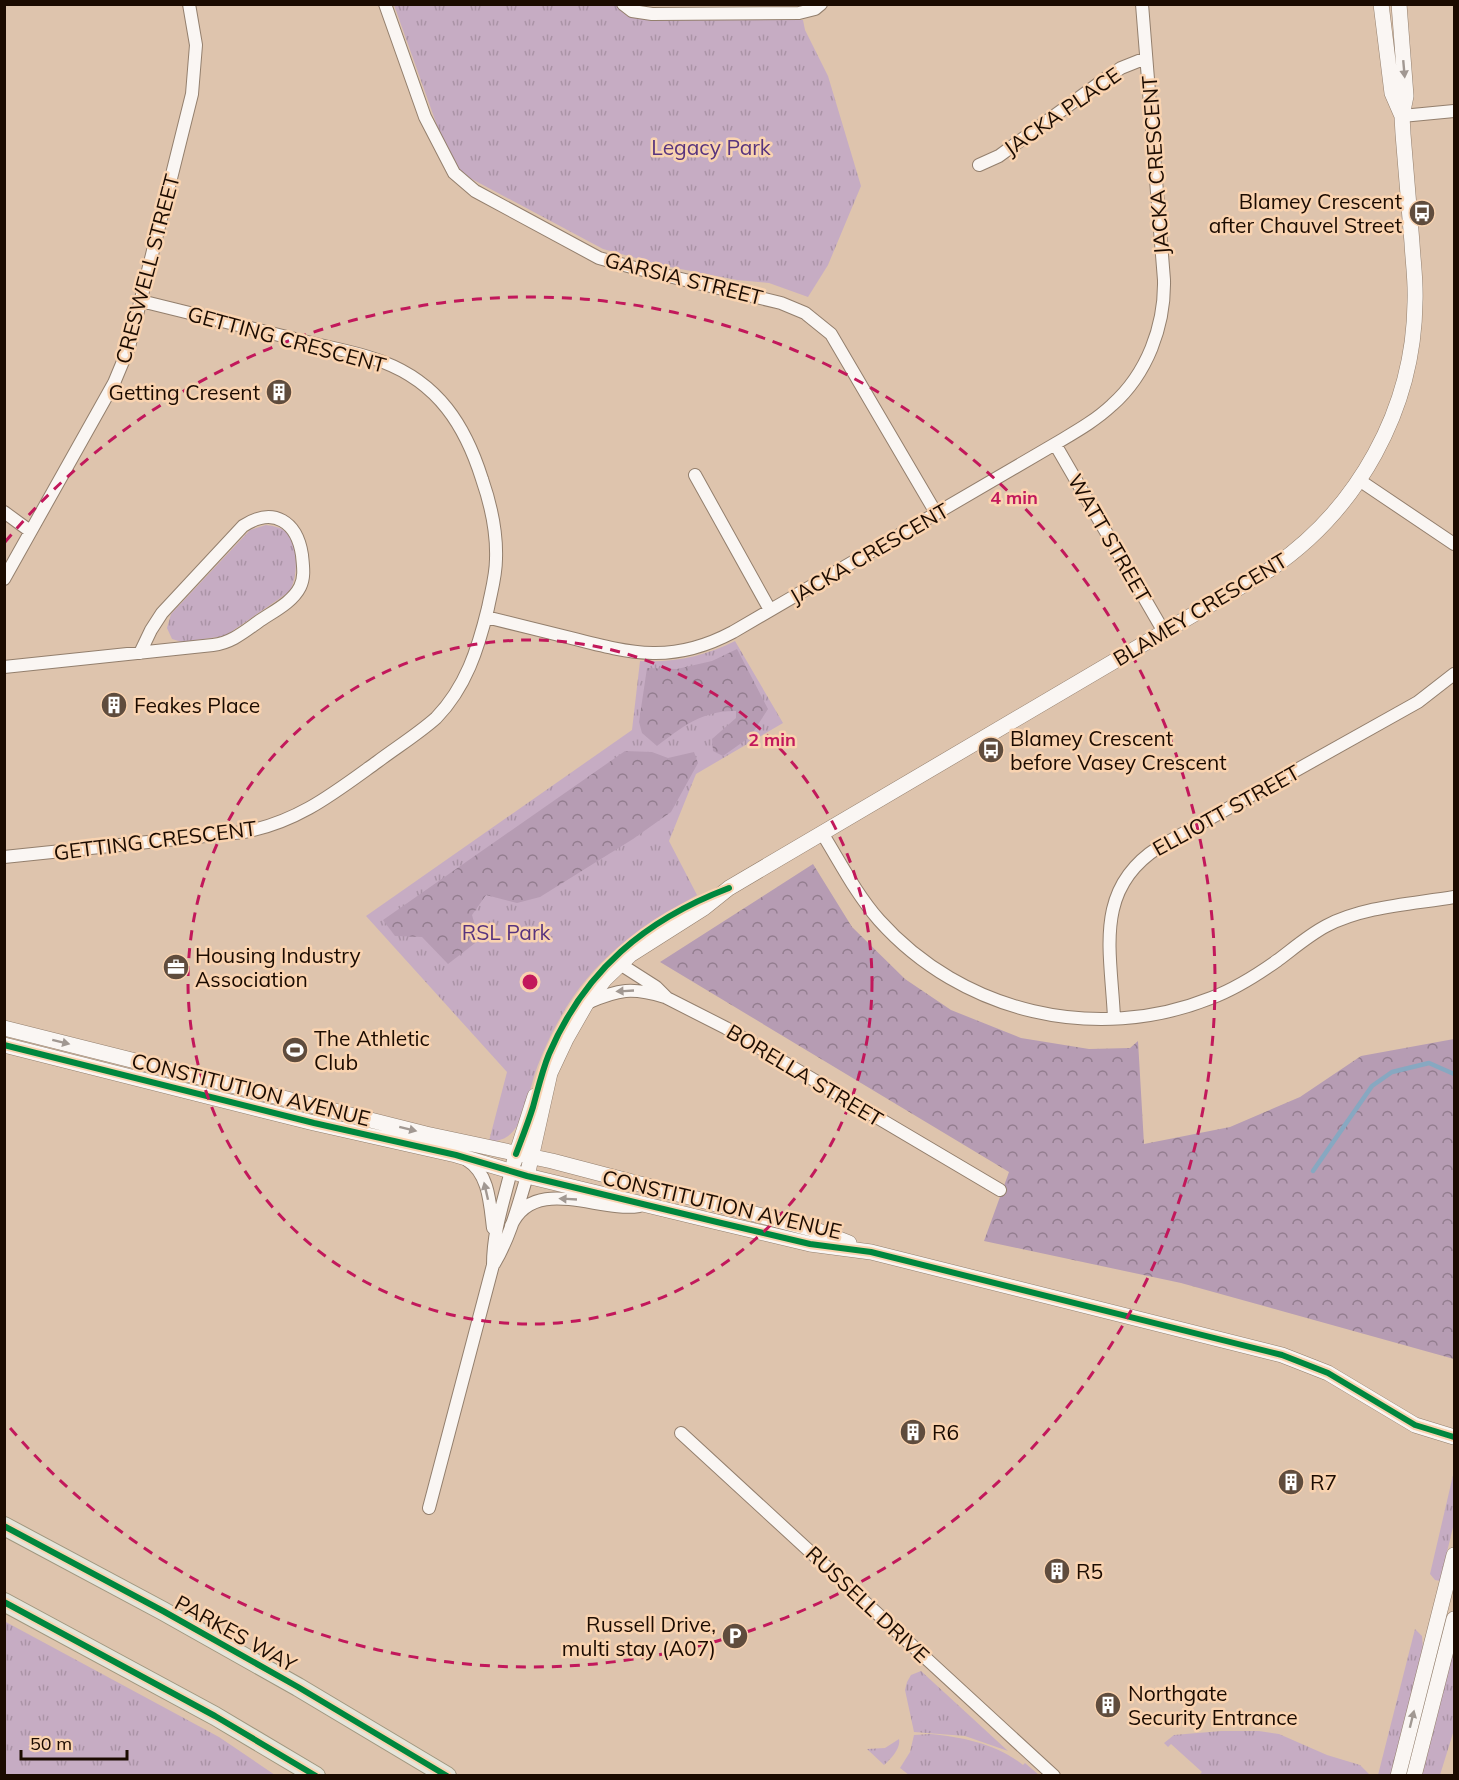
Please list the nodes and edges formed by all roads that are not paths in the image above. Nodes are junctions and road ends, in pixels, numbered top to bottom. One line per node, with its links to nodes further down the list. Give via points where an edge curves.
1 (189, 4): 14 (street, CRESWELL STREET, via 196,45 192,94)
2 (385, 4): 19 (street, GARSIA STREET, via 415,95 454,173 475,191 599,258 782,303 806,313 831,334)
3 (623, 4): 4 (street, via 632,12 652,14 799,13)
4 (821, 4)
5 (1142, 4): 10 (street, JACKA CRESCENT)
6 (1381, 4): 9 (street, BLAMEY CRESCENT)
7 (1399, 4): 8 (street, BLAMEY CRESCENT)
8 (1400, 21): 9 (street); 12 (street, BLAMEY CRESCENT, one-way to 12, via 1406,96)
9 (1384, 23): 12 (street, BLAMEY CRESCENT, via 1392,93)
10 (1146, 58): 13 (street, JACKA PLACE, via 1117,70 999,156); 15 (street, JACKA CRESCENT, via 1164,280 1159,324 1141,369 1125,392 1098,417)
11 (1455, 111): 12 (street)
12 (1402, 116): 17 (street, BLAMEY CRESCENT, via 1415,289 1413,336 1405,381 1393,417)
13 (979, 165)
14 (141, 301): 20 (street, CRESWELL STREET, via 119,373); 24 (street, GETTING CRESCENT, via 379,361 411,376 435,396 452,413 468,440 493,514 496,566)
15 (1055, 444): 19 (street, JACKA CRESCENT); 25 (street, WATT STREET)
16 (695, 475): 23 (street)
17 (1359, 480): 21 (street); 25 (street, BLAMEY CRESCENT, via 1323,525 1283,561)
18 (4, 512): 20 (street)
19 (936, 513): 23 (street, JACKA CRESCENT)
20 (30, 531): 22 (street, CRESWELL STREET)
21 (1455, 544)
22 (4, 579)
23 (770, 610): 24 (street, JACKA CRESCENT, via 710,644 659,654 616,650)
24 (486, 617): 30 (street, GETTING CRESCENT, via 465,678 436,718 297,816 244,832)
25 (1164, 632): 29 (street, BLAMEY CRESCENT)
26 (140, 653): 26 (street, via 226,643 290,600 299,590 303,575 300,543 294,530 273,518 243,526 162,613); 27 (street)
27 (4, 667)
28 (1455, 674): 35 (street, ELLIOTT STREET, via 1418,702 1159,847 1135,865 1119,887 1111,916)
29 (822, 833): 32 (street, BLAMEY CRESCENT); 35 (street, via 872,912 941,973 982,995 1029,1011 1079,1019)
30 (4, 857)
31 (1455, 897): 35 (street, via 1339,920 1308,936 1252,977 1212,998 1161,1014)
32 (615, 962): 33 (street, BORELLA STREET); 34 (street, BLAMEY CRESCENT); 41 (street, BLAMEY CRESCENT, via 581,996 554,1044 540,1077)
33 (667, 998): 34 (street, one-way to 34, via 624,990); 44 (street, BORELLA STREET, via 726,1028)
34 (586, 1004): 41 (street, BLAMEY CRESCENT, via 550,1073)
35 (1114, 1018)
36 (4, 1028): 38 (street, CONSTITUTION AVENUE, one-way to 38)
37 (4, 1045): 39 (street, CONSTITUTION AVENUE)
38 (256, 1091): 39 (street); 41 (street, CONSTITUTION AVENUE, one-way to 41)
39 (252, 1107): 40 (street, CONSTITUTION AVENUE)
40 (456, 1155): 42 (street, CONSTITUTION AVENUE); 47 (street, one-way to 40, via 482,1174)
41 (524, 1156): 42 (street, BLAMEY CRESCENT); 43 (street, BLAMEY CRESCENT); 48 (street, CONSTITUTION AVENUE, via 816,1230)
42 (511, 1171): 43 (street, CONSTITUTION AVENUE); 47 (street)
43 (527, 1176): 45 (street, CONSTITUTION AVENUE); 46 (street)
44 (1000, 1190)
45 (646, 1205): 46 (street, one-way to 46, via 623,1208 568,1199 542,1201 528,1205); 48 (street, CONSTITUTION AVENUE, via 810,1244)
46 (512, 1226): 49 (street)
47 (494, 1241): 49 (street)
48 (871, 1252): 51 (street, CONSTITUTION AVENUE, via 1282,1355 1328,1373 1416,1425)
49 (493, 1265): 52 (street)
50 (681, 1434): 60 (street, RUSSELL DRIVE)
51 (1455, 1437)
52 (429, 1508)
53 (4, 1526): 59 (main road, PARKES WAY, via 298,1687)
54 (1455, 1555): 56 (street)
55 (4, 1602): 58 (main road, via 206,1711)
56 (1435, 1626): 57 (street); 61 (street, one-way to 56)
57 (1453, 1626): 62 (street)
58 (316, 1776)
59 (447, 1776)
60 (1054, 1776)
61 (1398, 1776)
62 (1414, 1776)

